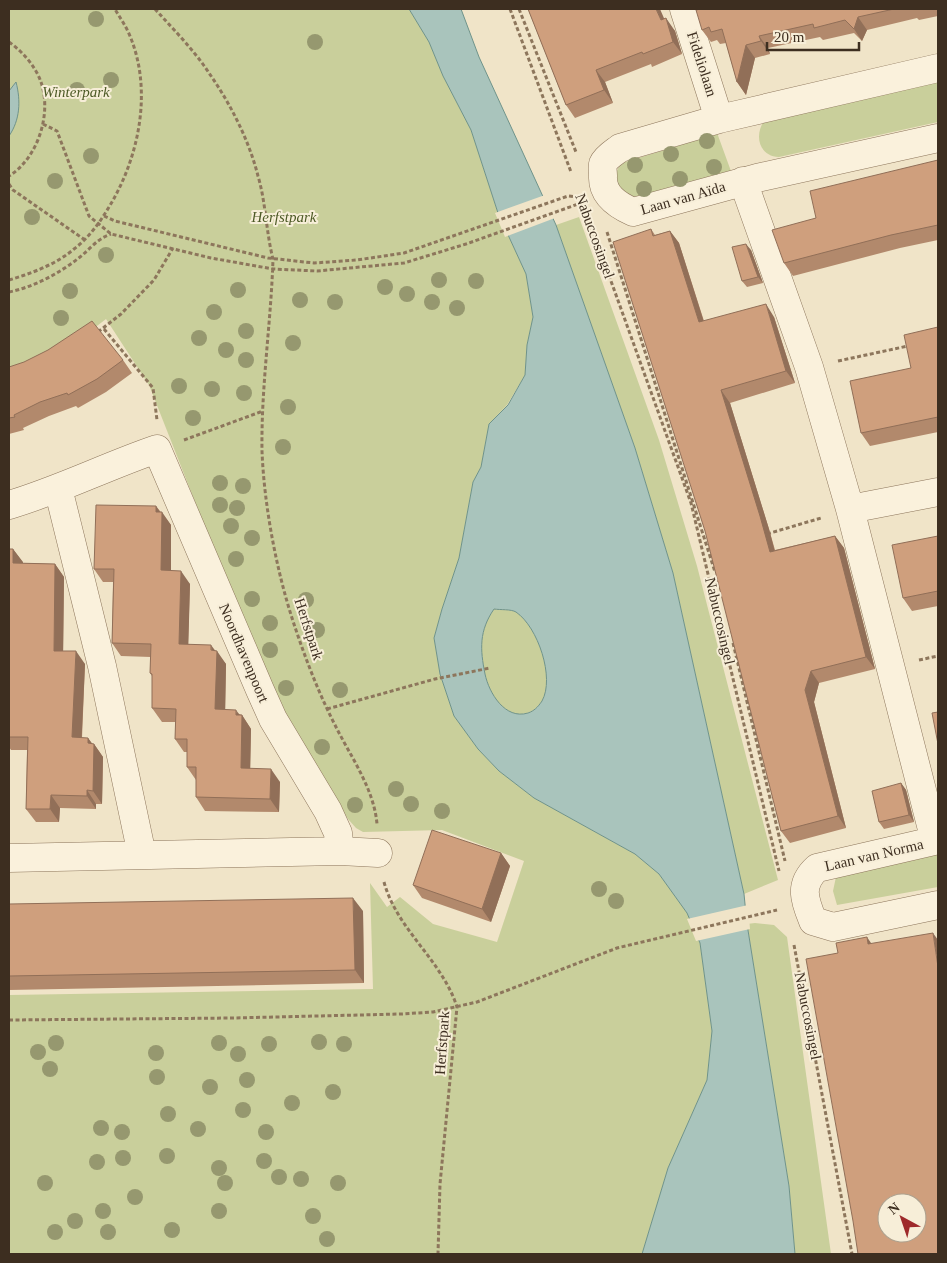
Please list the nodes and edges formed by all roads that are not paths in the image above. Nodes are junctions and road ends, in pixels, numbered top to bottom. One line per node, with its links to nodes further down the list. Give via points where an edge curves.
1 (684, 9): 3 (street, Fideliolaan)
2 (938, 68): 3 (street, Laan van Aïda)
3 (719, 119): 5 (street, Laan van Aïda, via 620,148 603,164 602,183 610,199 633,212)
4 (938, 138): 5 (street, Laan van Aïda)
5 (743, 181): 9 (street, via 809,367)
6 (58, 488): 8 (street); 11 (street, Noordhavenpoort, via 162,448 260,690 273,719 328,811 338,833); 13 (street, via 102,666)
7 (938, 492): 9 (street)
8 (9, 506)
9 (850, 509): 10 (street)
10 (937, 840): 15 (street, Laan van Norma, via 817,868 809,875 804,897 813,922 833,927)
11 (340, 851): 12 (street); 13 (street)
12 (378, 853)
13 (142, 855): 14 (street)
14 (9, 858)
15 (938, 905)

